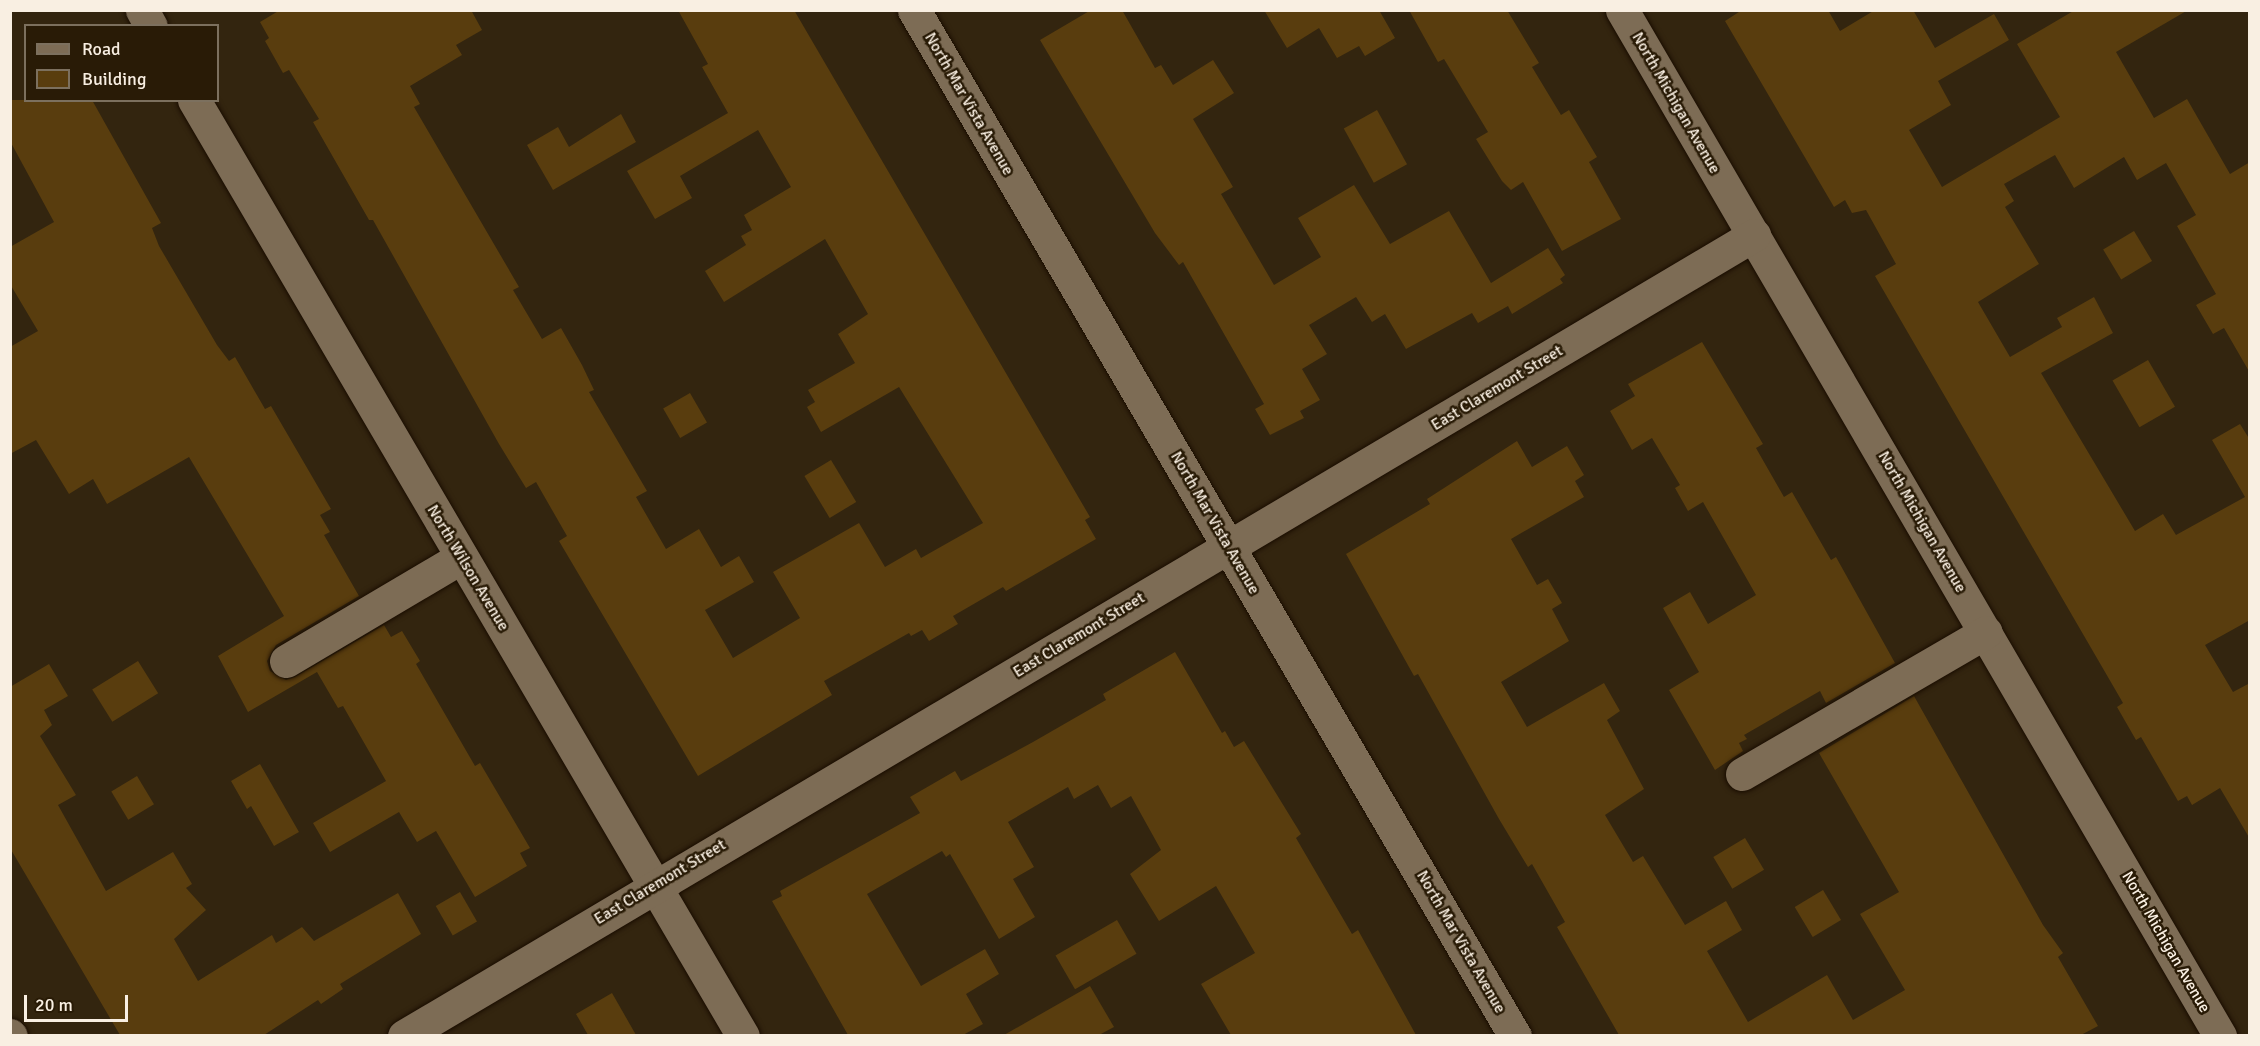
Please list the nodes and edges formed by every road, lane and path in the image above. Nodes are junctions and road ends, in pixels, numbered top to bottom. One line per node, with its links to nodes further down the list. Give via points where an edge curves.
1 (142, 10): 4 (street)
2 (914, 10): 7 (street, North Mar Vista Avenue)
3 (1622, 10): 6 (street, North Michigan Avenue)
4 (150, 24)
5 (195, 102): 8 (street, North Wilson Avenue)
6 (1754, 236): 7 (street, East Claremont Street); 9 (street, North Michigan Avenue)
7 (1229, 547): 12 (street, East Claremont Street); 15 (street, North Mar Vista Avenue)
8 (462, 557): 10 (street); 12 (street, North Wilson Avenue)
9 (1986, 632): 11 (street); 16 (street, North Michigan Avenue)
10 (286, 661)
11 (1742, 774)
12 (655, 885): 13 (street, East Claremont Street); 14 (street, North Wilson Avenue)
13 (404, 1035)
14 (742, 1035)
15 (1515, 1035)
16 (2220, 1035)

